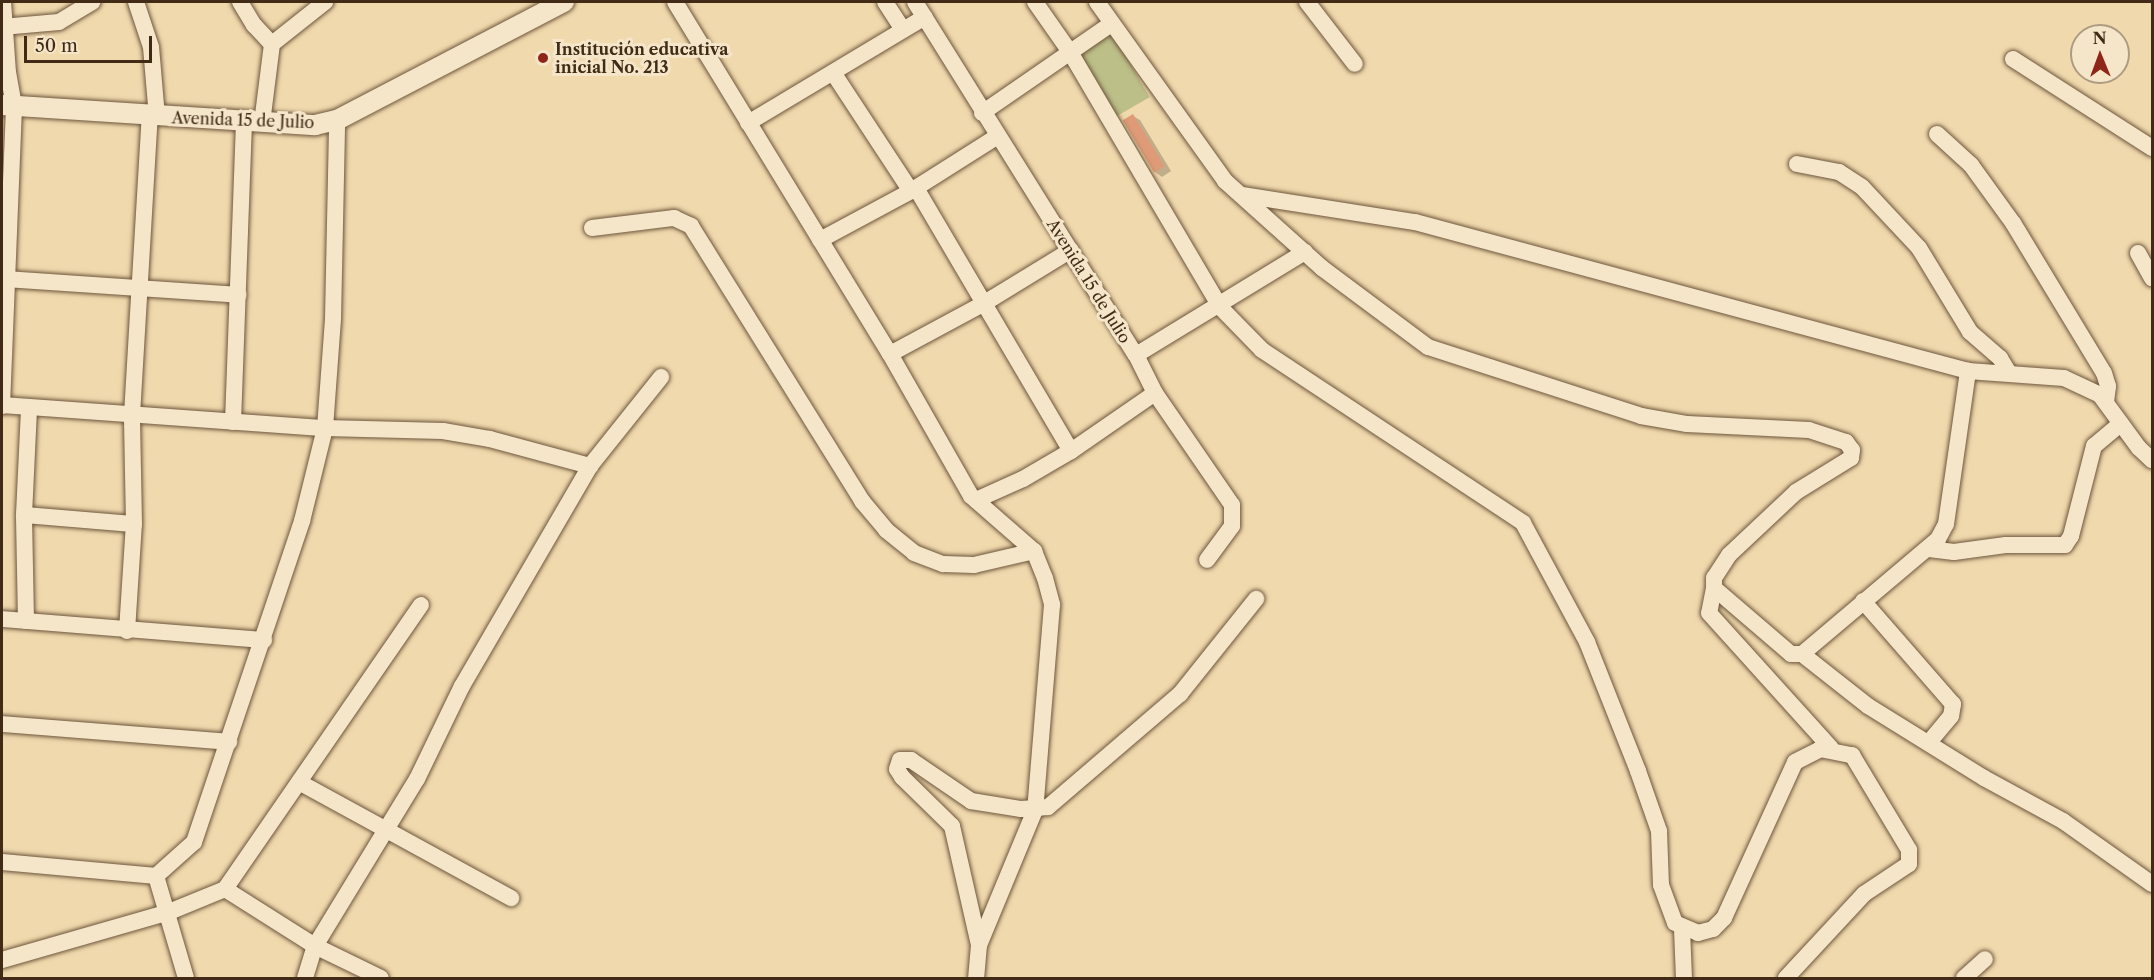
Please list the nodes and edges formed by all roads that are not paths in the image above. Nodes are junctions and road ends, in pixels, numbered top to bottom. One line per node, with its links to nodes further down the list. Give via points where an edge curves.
1 (3, 2): 15 (street)
2 (92, 2): 15 (street, via 59,22)
3 (136, 2): 24 (street, via 152,48)
4 (240, 2): 17 (street)
5 (325, 2): 17 (street)
6 (564, 2): 25 (street, Avenida 15 de Julio)
7 (675, 2): 27 (street)
8 (885, 2): 16 (street)
9 (915, 2): 13 (street, Avenida 15 de Julio)
10 (1035, 2): 18 (street)
11 (1097, 2): 14 (street)
12 (1306, 2): 20 (street)
13 (925, 17): 16 (street); 23 (street, Avenida 15 de Julio)
14 (1112, 24): 18 (street); 34 (street, via 1210,164)
15 (4, 28): 22 (street)
16 (903, 30): 21 (street)
17 (272, 44): 26 (street)
18 (1070, 52): 23 (street); 45 (street)
19 (2013, 59): 30 (street)
20 (1355, 64)
21 (834, 74): 27 (street); 33 (street)
22 (8, 106): 24 (street, Avenida 15 de Julio); 32 (street)
23 (982, 113): 29 (street, Avenida 15 de Julio)
24 (154, 117): 26 (street, Avenida 15 de Julio); 42 (street)
25 (337, 120): 26 (street, Avenida 15 de Julio, via 315,125); 58 (street, via 333,319)
26 (253, 122): 43 (street)
27 (748, 123): 36 (street)
28 (1937, 134): 52 (street, via 1971,165 2013,222 2104,373 2108,386)
29 (996, 137): 33 (street); 37 (street, Avenida 15 de Julio)
30 (2152, 147)
31 (1797, 164): 49 (street, via 1839,172 1862,187 1919,248 1970,332 2000,358)
32 (6, 167): 41 (street)
33 (913, 190): 36 (street); 44 (street)
34 (1241, 195): 38 (street); 48 (street, via 1415,222)
35 (592, 228): 66 (street, via 674,218 691,226 862,501 886,530 914,553 943,564 974,565)
36 (820, 240): 46 (street)
37 (1071, 250): 44 (street); 47 (street, Avenida 15 de Julio)
38 (1305, 252): 45 (street); 68 (street, via 1428,347 1641,416 1688,424 1809,430 1846,442 1852,450 1851,458 1775,510 1729,555 1714,578)
39 (2138, 253): 40 (street)
40 (2152, 278)
41 (6, 279): 42 (street); 53 (street)
42 (138, 288): 43 (street); 55 (street)
43 (238, 295): 56 (street)
44 (983, 304): 46 (street); 59 (street)
45 (1220, 307): 47 (street); 90 (street, via 1262,350 1523,524 1587,642 1659,831 1662,885 1671,917)
46 (890, 354): 62 (street)
47 (1136, 354): 51 (street, Avenida 15 de Julio)
48 (1968, 371): 49 (street); 65 (street, via 1946,524)
49 (2009, 373): 52 (street, via 2064,378 2090,388)
50 (661, 377): 61 (street)
51 (1155, 393): 59 (street); 67 (street, Avenida 15 de Julio, via 1232,505 1232,526)
52 (2106, 402): 57 (street)
53 (2, 405): 54 (street)
54 (29, 407): 55 (street); 63 (street)
55 (132, 415): 56 (street); 64 (street)
56 (233, 422): 58 (street)
57 (2121, 423): 60 (street); 65 (street, via 2094,446 2071,536 2065,545 2006,545 1954,552)
58 (325, 428): 61 (street, via 443,431 490,439); 75 (street, via 302,521)
59 (1071, 451): 62 (street)
60 (2152, 460)
61 (590, 466): 83 (street, via 462,686 417,779)
62 (976, 500): 66 (street)
63 (24, 514): 64 (street); 73 (street)
64 (134, 524): 74 (street)
65 (1929, 549): 70 (street)
66 (1034, 551): 82 (street, via 1052,605)
67 (1207, 560)
68 (1714, 588): 76 (street, via 1785,650); 80 (street, via 1709,613)
69 (1256, 599): 82 (street, via 1180,694 1054,804)
70 (1863, 600): 76 (street); 79 (street, via 1953,704 1951,716)
71 (421, 605): 81 (street)
72 (2, 619): 73 (street)
73 (26, 621): 74 (street)
74 (127, 630): 75 (street)
75 (264, 640): 78 (street)
76 (1802, 654): 79 (street, via 1868,706)
77 (2, 724): 78 (street)
78 (229, 742): 85 (street, via 194,842)
79 (1929, 742): 86 (street, via 2063,821)
80 (1831, 748): 90 (street, via 1810,752 1790,769 1739,892 1719,924 1698,933); 100 (street, via 1852,754 1911,859 1906,868 1864,894)
81 (299, 782): 83 (street); 87 (street)
82 (1035, 810): 91 (street); 91 (street, via 971,801 911,760 898,762 902,777 952,826)
83 (387, 828): 88 (street); 92 (street)
84 (2, 862): 85 (street)
85 (156, 876): 89 (street)
86 (2152, 884)
87 (225, 889): 89 (street); 92 (street)
88 (511, 898)
89 (169, 912): 94 (street); 95 (street)
90 (1682, 929): 99 (street)
91 (980, 945): 98 (street)
92 (315, 946): 96 (street); 97 (street)
93 (1985, 958): 101 (street)
94 (2, 960)
95 (186, 978)
96 (306, 978)
97 (381, 978)
98 (976, 978)
99 (1684, 978)
100 (1786, 978)
101 (1964, 978)

